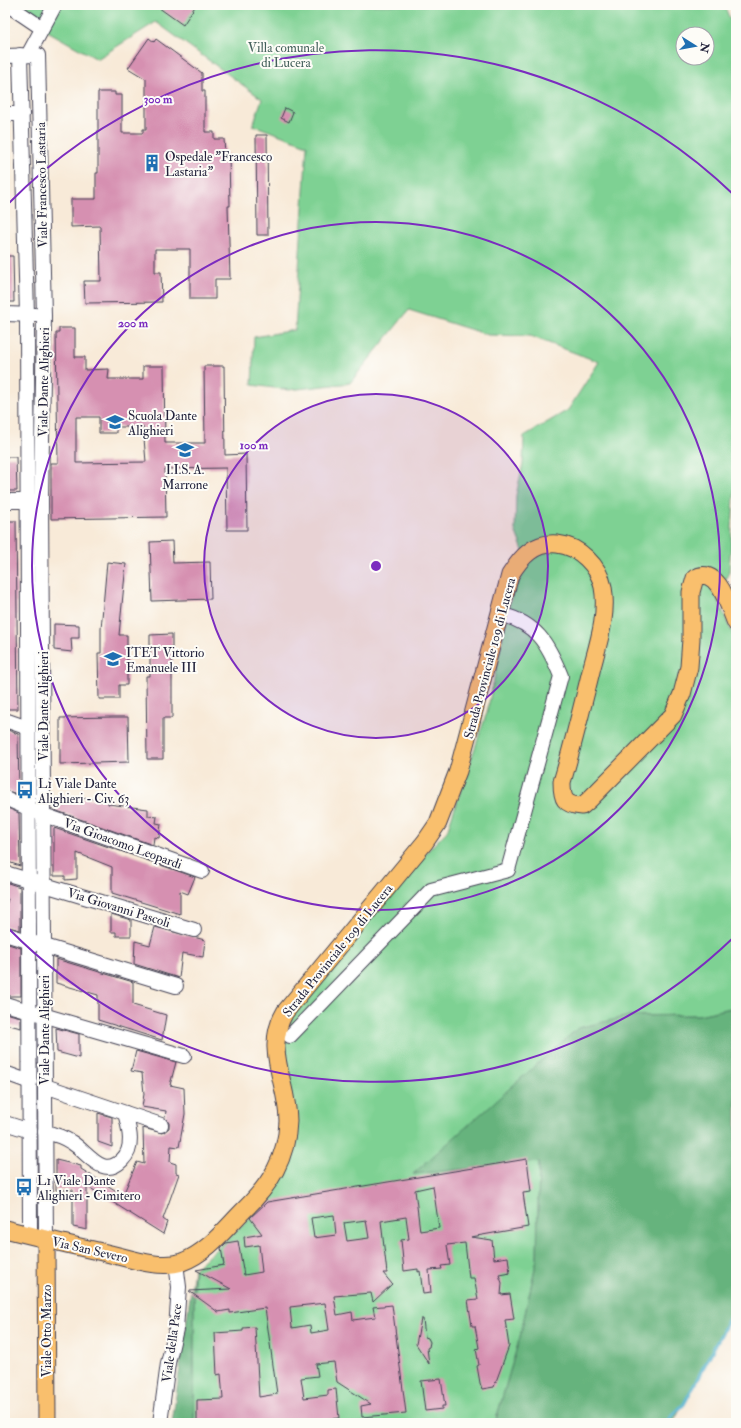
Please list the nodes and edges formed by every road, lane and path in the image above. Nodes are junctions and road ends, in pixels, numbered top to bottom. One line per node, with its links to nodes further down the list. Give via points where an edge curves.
1 (8, 5): 3 (street)
2 (55, 5): 3 (street)
3 (42, 28): 4 (street)
4 (29, 55): 5 (street); 7 (street, Viale Francesco Lastaria); 10 (street, Viale Francesco Lastaria)
5 (5, 56)
6 (5, 114): 7 (street)
7 (22, 114): 9 (street, Viale Francesco Lastaria)
8 (5, 314): 9 (street)
9 (27, 315): 10 (street); 12 (street, Viale Dante Alighieri)
10 (44, 316): 13 (street, Viale Dante Alighieri)
11 (5, 501): 12 (street)
12 (26, 501): 13 (street); 17 (street, Viale Dante Alighieri)
13 (41, 501): 20 (street, Viale Dante Alighieri)
14 (500, 614): 15 (main road, Strada Provinciale 109 di Lucera, via 510,575 519,560 534,548 544,544 566,546 584,555 597,572 603,587 603,622 562,782 562,794 566,802 572,806 582,806 589,800 673,715 689,667 690,592 695,578 701,575 708,576 715,581); 33 (street, via 534,628 551,650 561,676 508,870 431,890); 45 (main road, Strada Provinciale 109 di Lucera, via 458,771 438,823 285,1012 279,1023 275,1036 276,1050 288,1118 287,1135 274,1173 262,1192 218,1236 195,1256)
15 (736, 623)
16 (5, 720): 17 (street)
17 (28, 728): 19 (street, Viale Dante Alighieri)
18 (5, 798): 19 (street, Via Gioacomo Leopardi)
19 (30, 809): 20 (street, Via Gioacomo Leopardi); 23 (street, Viale Dante Alighieri)
20 (44, 815): 21 (street, Via Gioacomo Leopardi); 24 (street, Viale Dante Alighieri)
21 (202, 871)
22 (5, 873): 23 (street, Via Giovanni Pascoli)
23 (29, 881): 24 (street, Via Giovanni Pascoli); 27 (street, Viale Dante Alighieri)
24 (45, 885): 25 (street, Via Giovanni Pascoli); 28 (street, Viale Dante Alighieri)
25 (194, 930)
26 (5, 934): 27 (street)
27 (29, 942): 28 (street); 31 (street, Viale Dante Alighieri)
28 (44, 945): 29 (street); 32 (street, Viale Dante Alighieri)
29 (176, 986)
30 (5, 1004): 31 (street)
31 (29, 1011): 32 (street); 36 (street, Viale Dante Alighieri)
32 (44, 1015): 34 (street); 37 (street, Viale Dante Alighieri)
33 (290, 1036)
34 (184, 1056)
35 (5, 1073): 36 (street)
36 (30, 1082): 41 (street, Viale Dante Alighieri)
37 (44, 1086): 38 (street); 42 (street, Viale Dante Alighieri)
38 (126, 1113): 40 (street); 42 (street, via 129,1146 127,1156 116,1165 105,1167 90,1159 72,1142)
39 (5, 1124): 41 (street)
40 (161, 1125)
41 (30, 1131): 44 (street, Viale Dante Alighieri)
42 (45, 1132): 44 (street, Viale Dante Alighieri)
43 (5, 1229): 44 (main road, Via San Severo)
44 (38, 1237): 45 (main road, Via San Severo, via 151,1263); 46 (main road, Viale Otto Marzo)
45 (176, 1263): 47 (street, Viale della Pace, via 179,1286 176,1329 168,1363)
46 (47, 1423)
47 (160, 1423)

